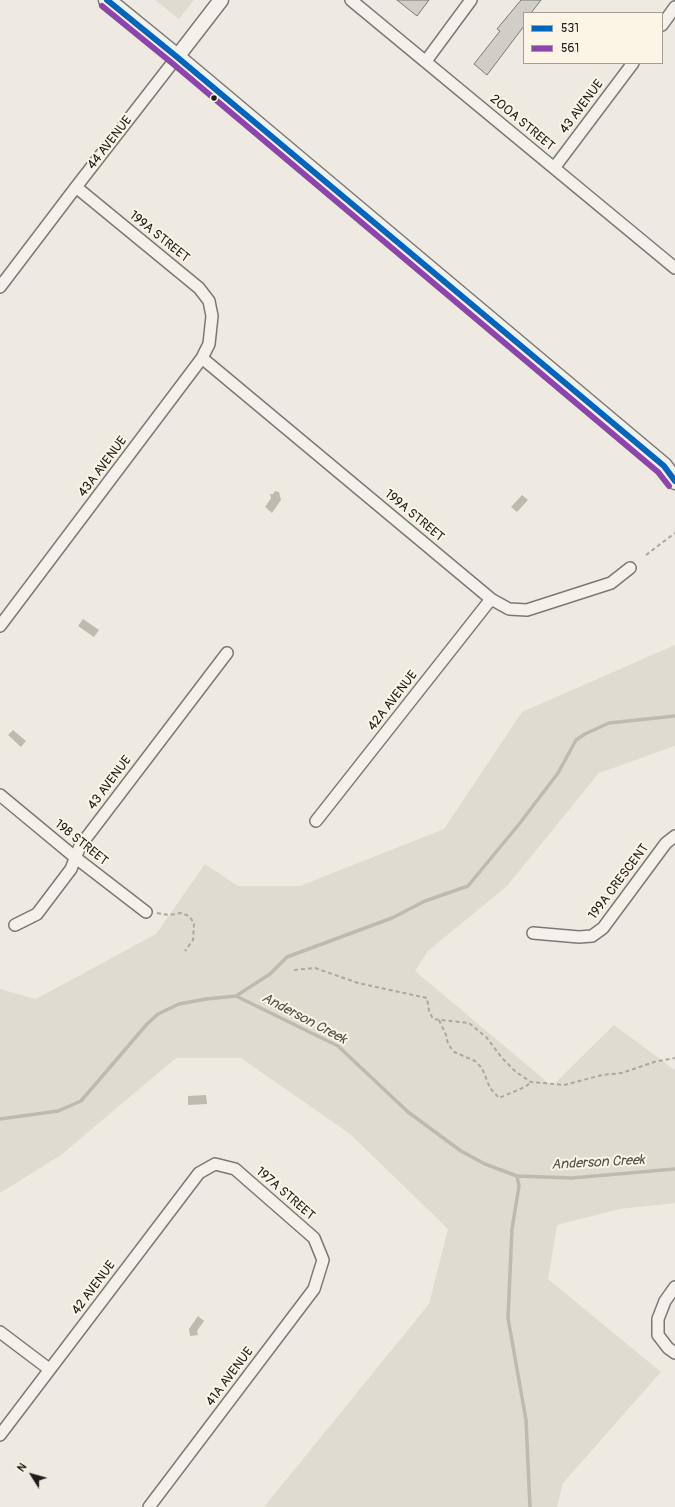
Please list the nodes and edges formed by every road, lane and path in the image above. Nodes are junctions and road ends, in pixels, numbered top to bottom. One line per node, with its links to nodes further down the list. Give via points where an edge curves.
1 (107, 0): 7 (main road)
2 (221, 0): 7 (street, 44 AVENUE)
3 (351, 0): 8 (street, 200A STREET)
4 (471, 0): 8 (street)
5 (675, 8): 6 (street)
6 (663, 24)
7 (177, 57): 11 (street, 44 AVENUE); 16 (main road)
8 (426, 61): 10 (street, 200A STREET)
9 (632, 64): 10 (street, 43 AVENUE)
10 (554, 168): 12 (street, 200A STREET)
11 (76, 187): 13 (street, 44 AVENUE); 14 (street, 199A STREET, via 199,288 209,301)
12 (675, 268)
13 (0, 287)
14 (212, 316): 15 (street, 43A AVENUE, via 209,344)
15 (202, 358): 21 (street, 199A STREET); 22 (street, 43A AVENUE)
16 (670, 468): 17 (main road)
17 (675, 481)
18 (675, 532): 19 (path)
19 (646, 555)
20 (630, 568): 21 (street, 199A STREET, via 611,583 527,610 509,609)
21 (491, 599): 25 (street, 42A AVENUE)
22 (0, 626)
23 (227, 653): 27 (street, 43 AVENUE, via 80,846)
24 (0, 795): 27 (street, 198 STREET)
25 (316, 821)
26 (675, 836): 30 (street, 199A CRESCENT, via 666,843 603,928 592,936)
27 (76, 858): 28 (street, 198 STREET); 29 (street, 43 AVENUE, via 71,869 37,914)
28 (146, 912): 31 (path, via 168,915 181,913 189,916 194,922 193,940)
29 (15, 925)
30 (533, 933)
31 (185, 951)
32 (294, 970): 33 (path, via 315,968 358,983 427,998 433,1019)
33 (439, 1020): 35 (path, via 469,1024 487,1038 516,1072); 35 (path, via 448,1044 454,1052 475,1061 482,1068 490,1088 499,1098)
34 (675, 1058): 35 (path, via 622,1073 602,1075 564,1085)
35 (532, 1082)
36 (215, 1164): 37 (street, 197A STREET, via 235,1169 314,1238); 41 (street, 42 AVENUE, via 199,1173)
37 (323, 1260): 43 (street, 41A AVENUE, via 314,1290)
38 (675, 1287): 40 (street, via 665,1301 658,1319 658,1335)
39 (0, 1332): 41 (street)
40 (675, 1353)
41 (49, 1369): 42 (street, 42 AVENUE)
42 (0, 1435)
43 (149, 1507)

